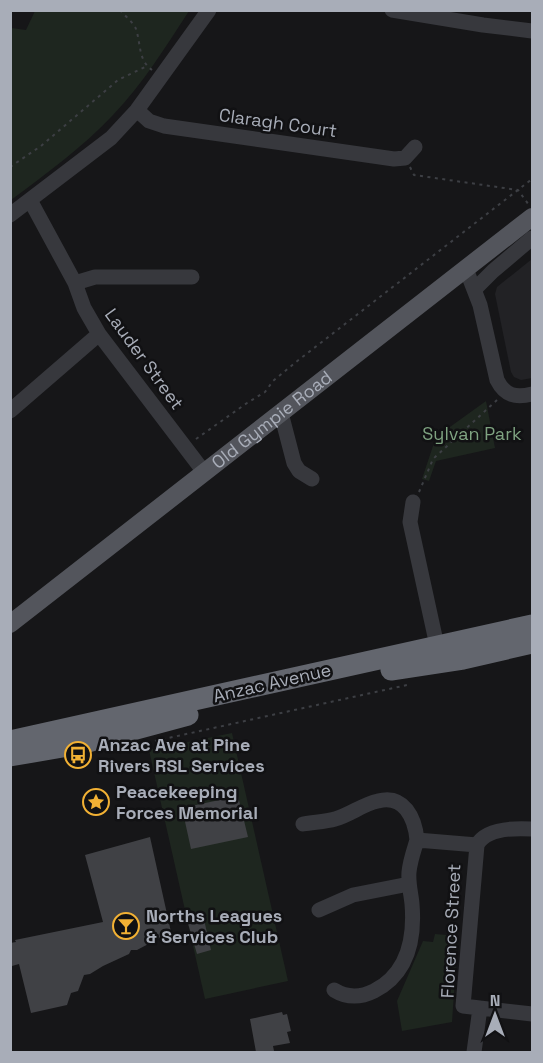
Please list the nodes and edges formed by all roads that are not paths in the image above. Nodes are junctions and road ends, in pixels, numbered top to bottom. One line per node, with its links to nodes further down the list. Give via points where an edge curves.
1 (209, 10): 4 (street)
2 (392, 10): 3 (street)
3 (532, 31)
4 (136, 110): 5 (street, Claragh Court, via 149,121 164,126 394,159); 6 (street, via 111,138)
5 (410, 152)
6 (30, 200): 7 (street); 12 (street, Lauder Street)
7 (10, 215)
8 (532, 217): 10 (main road, Old Gympie Road)
9 (532, 238): 13 (street)
10 (466, 269): 13 (street); 17 (main road, Old Gympie Road)
11 (192, 277): 12 (street, via 95,277)
12 (75, 283): 14 (street, Lauder Street)
13 (475, 289): 15 (street, via 497,380 514,396)
14 (99, 334): 16 (street); 18 (street, Lauder Street, via 192,441)
15 (532, 394)
16 (10, 411)
17 (281, 413): 18 (main road, Old Gympie Road); 19 (street, via 294,463)
18 (204, 472): 21 (main road, Old Gympie Road)
19 (312, 479)
20 (413, 502): 24 (street, via 410,522)
21 (10, 624)
22 (532, 625): 24 (highway, Anzac Avenue)
23 (532, 643): 24 (highway, Anzac Avenue, via 483,655)
24 (439, 655): 25 (highway, Anzac Avenue)
25 (131, 723): 26 (highway, Anzac Avenue); 27 (highway, Anzac Avenue, via 80,744)
26 (10, 741)
27 (10, 756)
28 (303, 824): 30 (street, via 335,819 389,799 410,812)
29 (532, 829): 31 (street, via 488,833)
30 (417, 840): 31 (street); 32 (street)
31 (477, 844): 35 (street, Florence Street, via 463,1006)
32 (409, 884): 33 (street, via 353,895); 34 (street, via 412,932 403,964 393,978 369,994 344,996)
33 (319, 910)
34 (334, 990)
35 (480, 1008): 36 (street); 37 (street)
36 (532, 1014)
37 (474, 1053)

